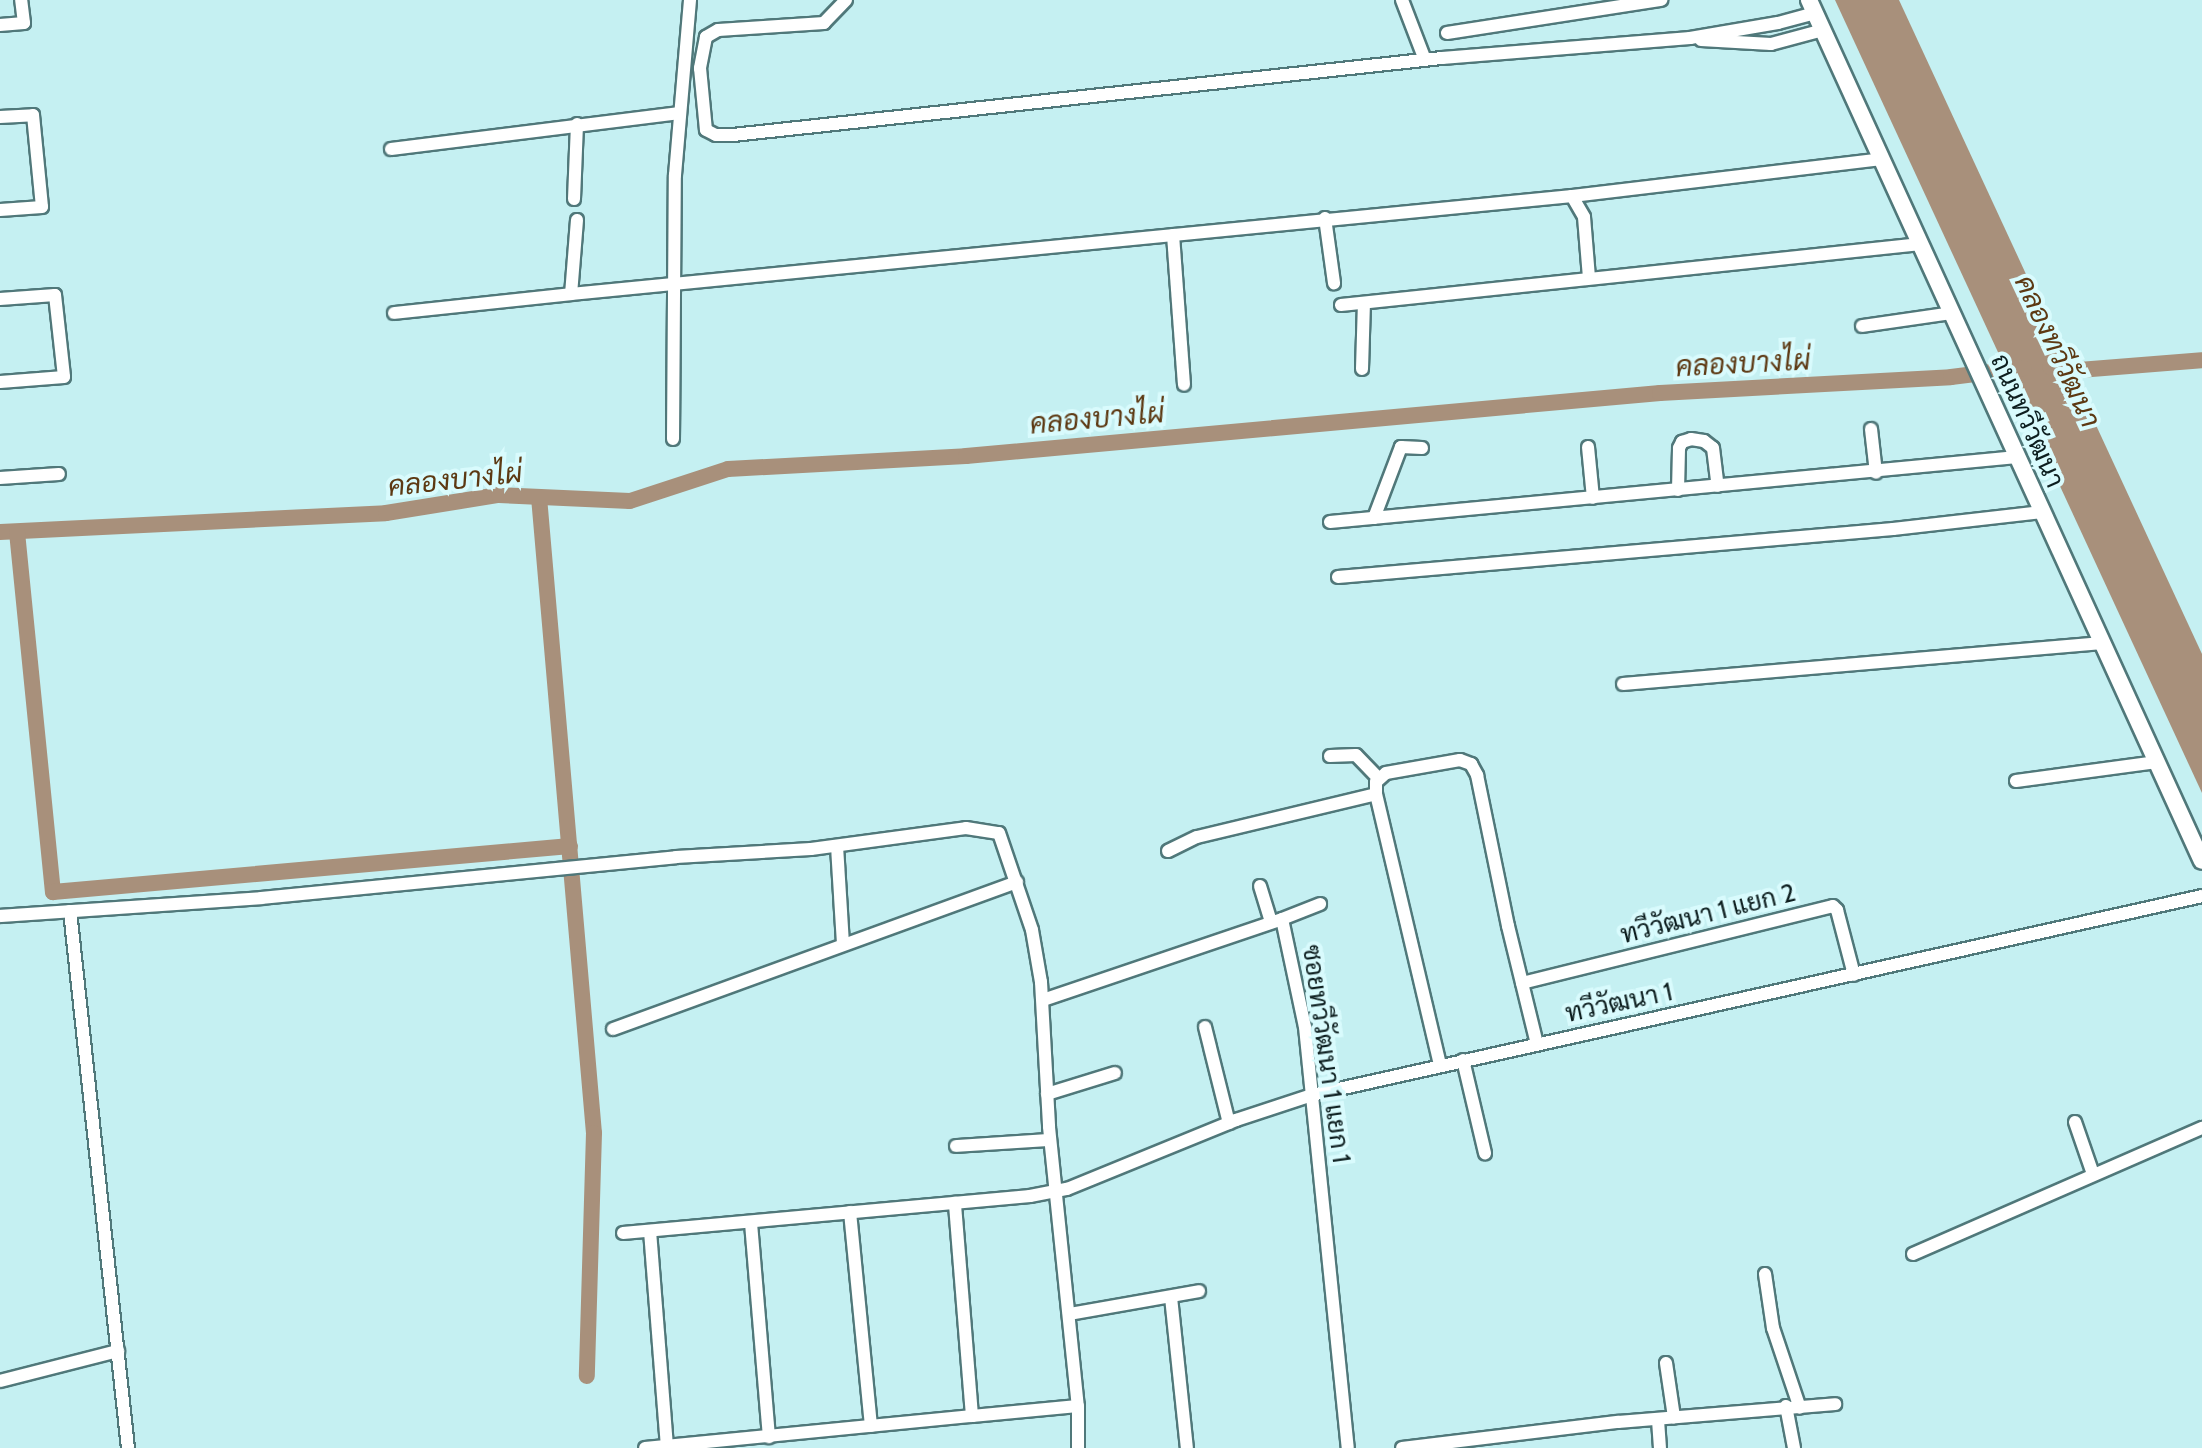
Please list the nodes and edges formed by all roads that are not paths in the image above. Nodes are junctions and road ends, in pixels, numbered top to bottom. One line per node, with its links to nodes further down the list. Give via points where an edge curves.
1 (21, 0): 7 (street, via 24,23)
2 (690, 0): 12 (street)
3 (846, 0): 11 (street, via 824,23 718,30 706,37 700,68 706,130 733,135)
4 (1402, 0): 11 (street)
5 (1661, 0): 9 (street)
6 (1812, 6): 8 (main road, ถนนทวีวัฒนา); 10 (street, via 1778,23)
7 (0, 25)
8 (1823, 30): 10 (street, via 1771,44); 16 (main road, ถนนทวีวัฒนา)
9 (1447, 33)
10 (1690, 38): 11 (street)
11 (1425, 60)
12 (678, 113): 14 (street); 25 (street)
13 (0, 117): 19 (street, via 33,115 42,207)
14 (577, 124): 15 (street); 18 (street)
15 (391, 149)
16 (1882, 159): 17 (street); 23 (main road, ถนนทวีวัฒนา)
17 (1572, 196): 20 (street); 24 (street, via 1584,217)
18 (574, 199)
19 (0, 210)
20 (1325, 218): 22 (street); 26 (street)
21 (577, 220): 27 (street)
22 (1173, 235): 25 (street); 36 (street)
23 (1921, 244): 24 (street); 32 (main road, ถนนทวีวัฒนา)
24 (1589, 278): 29 (street)
25 (673, 283): 27 (street); 38 (street)
26 (1334, 283)
27 (571, 294): 31 (street)
28 (0, 299): 35 (street, via 55,295 64,377)
29 (1364, 303): 30 (street); 34 (street)
30 (1341, 305)
31 (394, 313)
32 (1952, 313): 33 (street); 41 (main road, ถนนทวีวัฒนา)
33 (1862, 326)
34 (1362, 369)
35 (0, 382)
36 (1184, 385)
37 (1871, 429): 42 (street)
38 (673, 439)
39 (1588, 447): 47 (street)
40 (1422, 448): 49 (street, via 1401,447)
41 (2017, 457): 42 (street); 48 (main road, ถนนทวีวัฒนา)
42 (1876, 473): 45 (street)
43 (59, 474): 44 (street)
44 (0, 478)
45 (1718, 486): 46 (street); 46 (street, via 1713,448 1691,439 1679,448)
46 (1678, 490): 47 (street)
47 (1593, 498): 49 (street)
48 (2042, 512): 51 (street); 52 (main road, ถนนทวีวัฒนา)
49 (1374, 518): 50 (street)
50 (1330, 522)
51 (1338, 577)
52 (2102, 643): 53 (street); 55 (main road, ถนนทวีวัฒนา)
53 (1623, 684)
54 (1330, 756): 56 (street, via 1356,755)
55 (2157, 762): 57 (street); 61 (main road, ถนนทวีวัฒนา)
56 (1378, 778): 58 (street); 71 (street, via 1443,762 1471,764)
57 (2016, 781)
58 (1376, 794): 60 (street, via 1197,837); 77 (street)
59 (837, 846): 62 (street, via 983,828 999,833); 66 (street); 69 (street)
60 (1168, 851)
61 (2202, 861)
62 (1017, 882): 69 (street); 72 (street, via 1032,930)
63 (1260, 886): 68 (street)
64 (2202, 896): 70 (street, ทวีวัฒนา 1)
65 (1320, 904): 68 (street)
66 (70, 911): 67 (street); 99 (street)
67 (0, 916)
68 (1277, 920): 72 (street, ซอยทวีวัฒนา 1 แยก 1); 80 (street, ซอยทวีวัฒนา 1 แยก 1, via 1297,980)
69 (843, 944): 74 (street)
70 (1854, 975): 71 (street, ทวีวัฒนา 1 แยก 2, via 1833,906); 75 (street, ทวีวัฒนา 1)
71 (1522, 983): 75 (street)
72 (1043, 1000): 79 (street)
73 (1205, 1027): 82 (street)
74 (613, 1029)
75 (1537, 1044): 76 (street, ทวีวัฒนา 1)
76 (1463, 1060): 77 (street, ทวีวัฒนา 1); 86 (street)
77 (1440, 1065): 80 (street, ทวีวัฒนา 1)
78 (1115, 1073): 79 (street)
79 (1047, 1094): 84 (street)
80 (1312, 1095): 82 (street, ทวีวัฒนา 1); 117 (street, ซอยทวีวัฒนา 1 แยก 1)
81 (2075, 1122): 87 (street)
82 (1229, 1123): 88 (street, ทวีวัฒนา 1, via 1098,1179)
83 (2202, 1128): 87 (street)
84 (1050, 1140): 85 (street); 88 (street)
85 (956, 1146)
86 (1485, 1153)
87 (2093, 1174): 94 (street)
88 (1057, 1189): 89 (street, ทวีวัฒนา 1); 98 (street)
89 (955, 1203): 90 (street, ทวีวัฒนา 1); 106 (street)
90 (850, 1212): 91 (street, ทวีวัฒนา 1); 109 (street)
91 (751, 1223): 92 (street, ทวีวัฒนา 1); 110 (street)
92 (650, 1231): 93 (street, ทวีวัฒนา 1); 112 (street)
93 (623, 1233)
94 (1913, 1254)
95 (1765, 1274): 105 (street, via 1773,1328)
96 (1199, 1291): 97 (street)
97 (1171, 1297): 98 (street); 116 (street)
98 (1069, 1314): 103 (street)
99 (118, 1351): 101 (street); 113 (street)
100 (1666, 1363): 107 (street)
101 (0, 1381)
102 (1835, 1404): 105 (street)
103 (1078, 1406): 106 (street); 115 (street)
104 (1786, 1406): 105 (street); 107 (street); 121 (street)
105 (1800, 1408)
106 (972, 1416): 109 (street)
107 (1674, 1417): 108 (street)
108 (1658, 1420): 111 (street); 120 (street)
109 (871, 1426): 110 (street)
110 (769, 1437): 112 (street)
111 (1488, 1443): 119 (street)
112 (667, 1446): 114 (street)
113 (128, 1448)
114 (645, 1448)
115 (1078, 1448)
116 (1187, 1448)
117 (1348, 1448)
118 (1402, 1448): 119 (street)
119 (1409, 1448)
120 (1660, 1448)
121 (1794, 1448)

